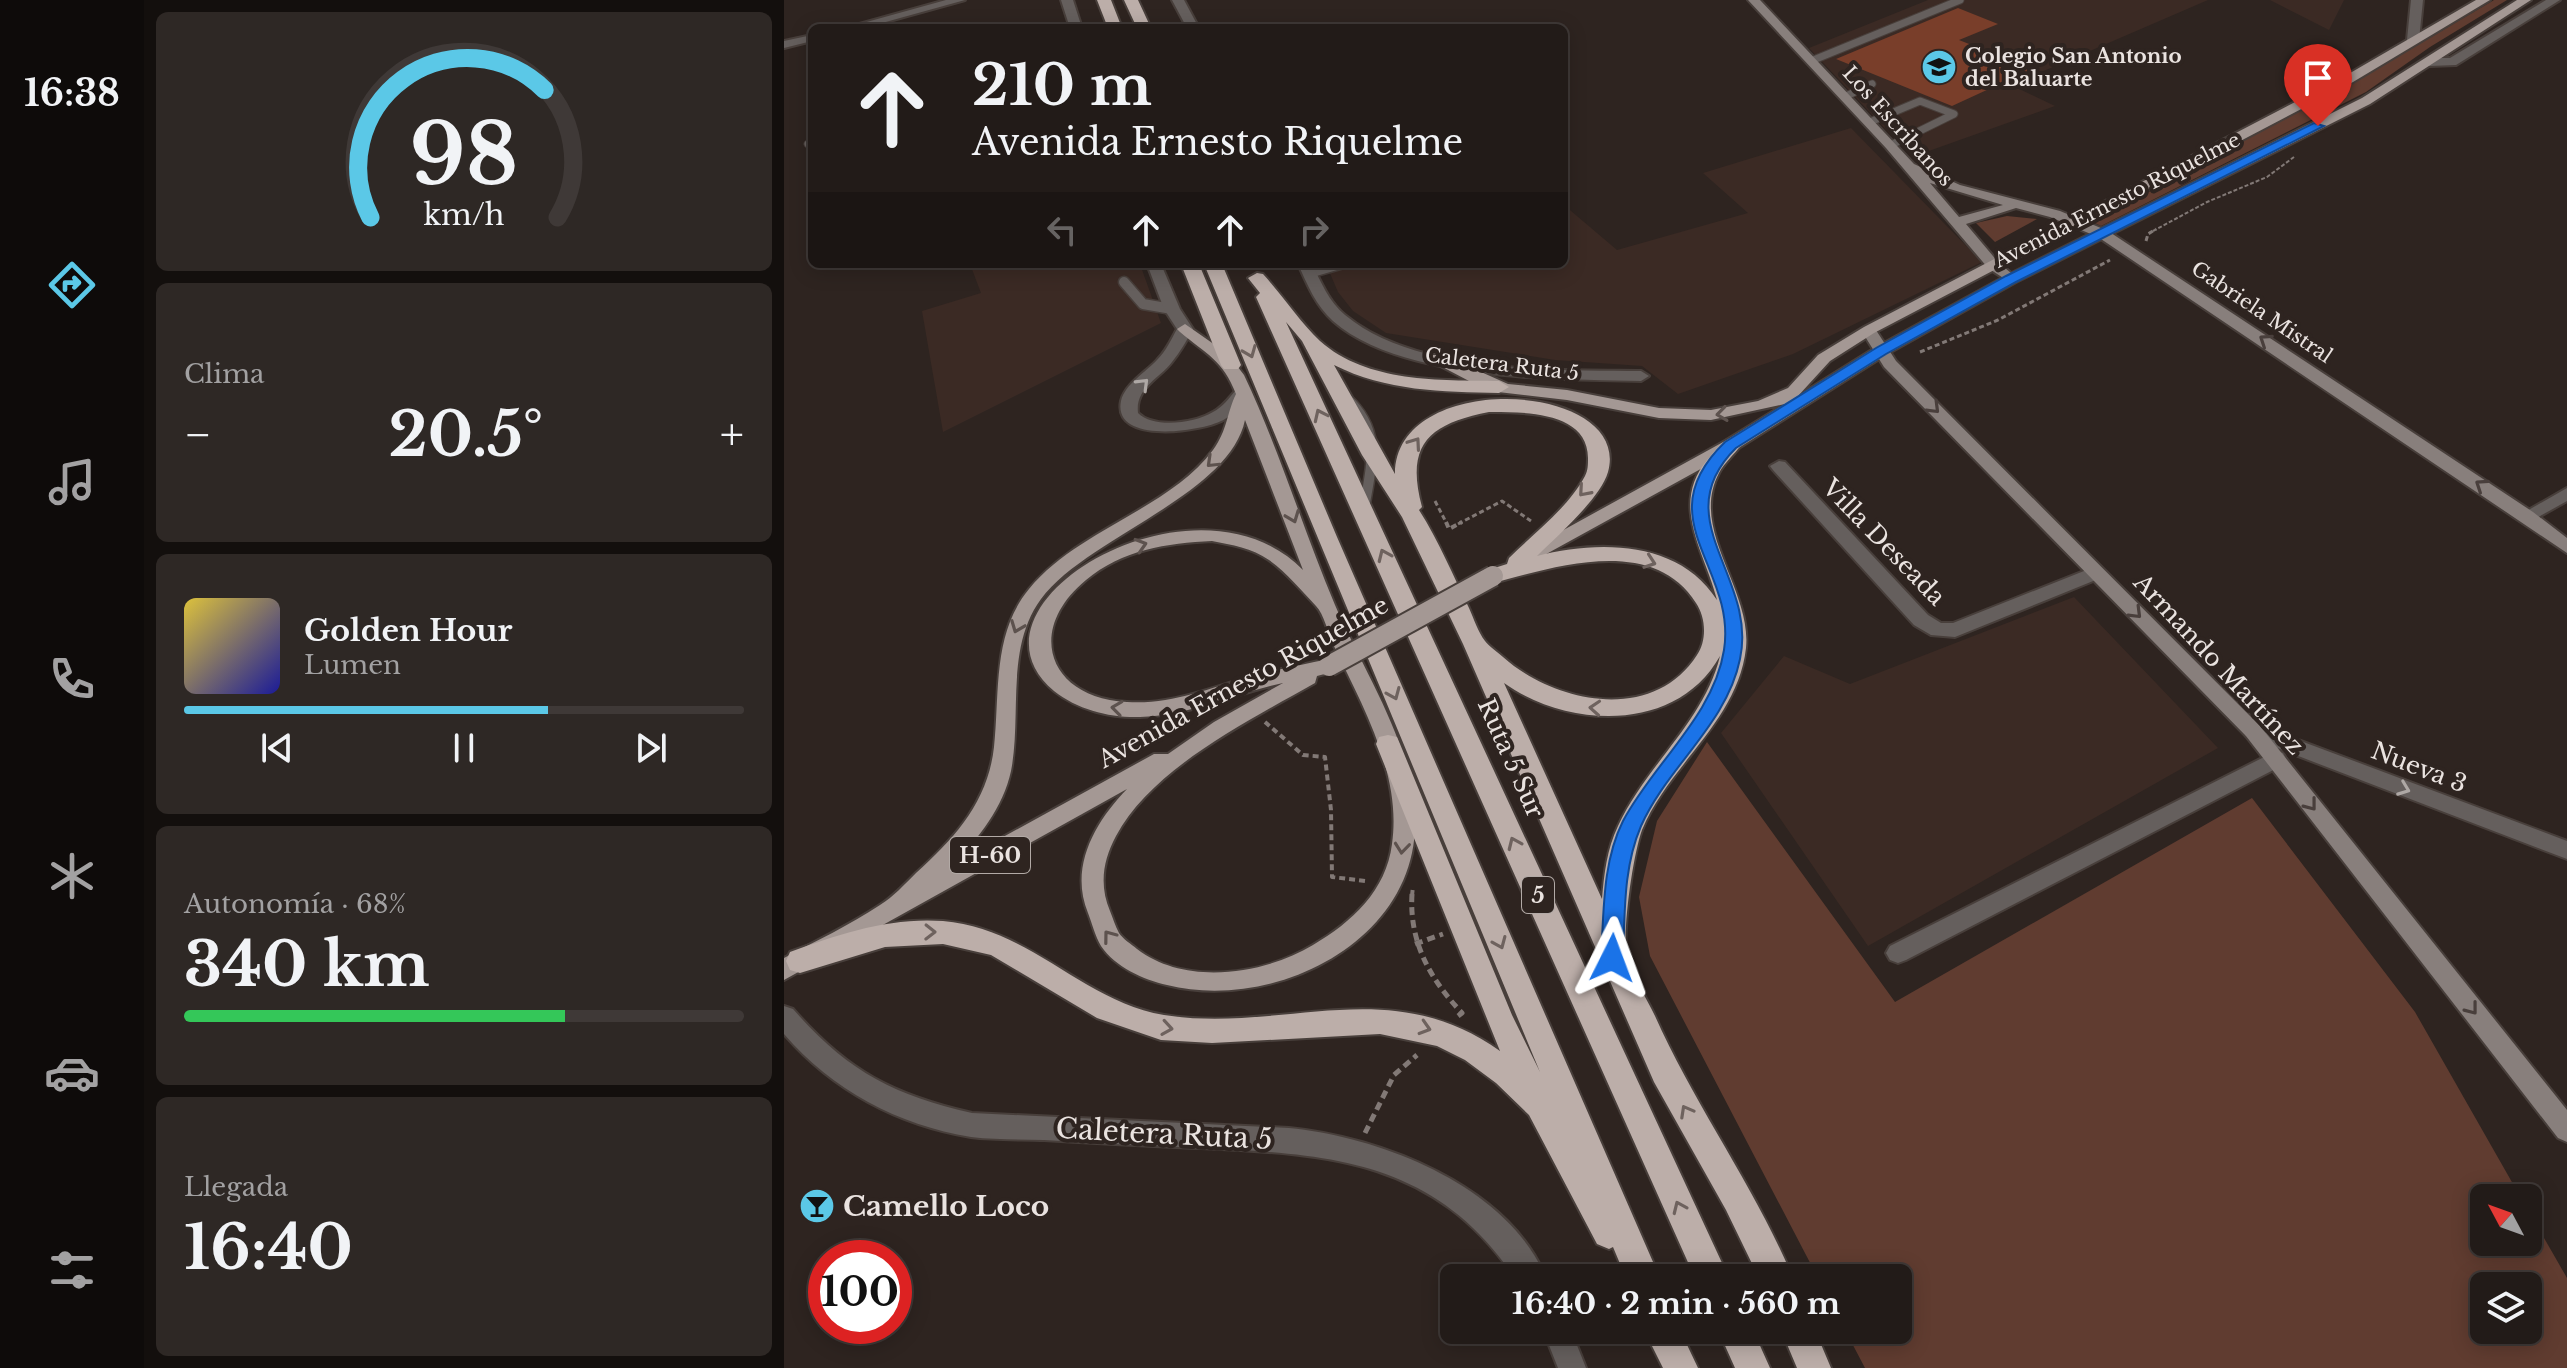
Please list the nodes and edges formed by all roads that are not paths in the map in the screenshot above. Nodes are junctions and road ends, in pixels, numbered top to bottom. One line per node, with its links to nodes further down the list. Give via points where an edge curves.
1 (959, 0): 12 (street)
2 (1067, 0): 13 (street)
3 (1104, 0): 14 (highway)
4 (1131, 0): 15 (highway)
5 (1178, 0): 16 (street)
6 (1754, 0): 20 (main road, Los Escribanos)
7 (1960, 0): 20 (lane)
8 (2417, 0): 18 (street)
9 (2484, 0): 18 (main road, Avenida Ernesto Riquelme)
10 (2525, 0): 21 (main road, Avenida Ernesto Riquelme)
11 (2554, 0): 21 (street, via 2452,62)
12 (878, 24)
13 (1075, 24)
14 (1113, 24)
15 (1142, 24)
16 (1191, 24)
17 (808, 39): 19 (street)
18 (2413, 40): 28 (main road, Avenida Ernesto Riquelme)
19 (784, 45)
20 (1811, 61): 23 (main road, Los Escribanos)
21 (2429, 62): 30 (main road, Avenida Ernesto Riquelme, via 2366,101)
22 (1872, 84): 23 (lane)
23 (1844, 97): 24 (main road, Los Escribanos)
24 (1870, 122): 25 (main road, Los Escribanos); 25 (lane, via 1920,101 1954,114)
25 (1891, 145): 26 (main road, Los Escribanos)
26 (1908, 166): 27 (main road, Gabriela Mistral, via 1966,194); 29 (main road, Los Escribanos)
27 (2029, 207): 28 (main road, Gabriela Mistral); 29 (main road, via 1989,211)
28 (2079, 221): 30 (main road, Gabriela Mistral); 31 (main road, Avenida Ernesto Riquelme)
29 (1958, 222): 31 (main road, Los Escribanos)
30 (2103, 234): 37 (main road, Avenida Ernesto Riquelme); 55 (main road, Gabriela Mistral, one-way to 30)
31 (1993, 265): 37 (main road, Los Escribanos); 41 (main road, Avenida Ernesto Riquelme)
32 (1156, 268): 39 (street)
33 (1192, 268): 45 (highway)
34 (1215, 268): 68 (highway, 5, one-way to 68)
35 (1307, 269): 44 (street, Caletera Ruta 5, via 1325,303 1343,322 1385,344)
36 (1254, 271): 42 (highway); 54 (highway, Ruta 5 Sur / 5, one-way to 36)
37 (2011, 279): 43 (main road, Avenida Ernesto Riquelme)
38 (1124, 282): 39 (lane, via 1141,304)
39 (1172, 309): 40 (street)
40 (1185, 329): 45 (main road); 49 (street, one-way to 40, via 1227,411 1193,425 1154,427 1133,416 1131,398 1167,359)
41 (1869, 330): 43 (main road, Armando Martínez); 48 (main road, Avenida Ernesto Riquelme, via 1824,358)
42 (1310, 339): 47 (highway, via 1343,363 1387,379); 51 (highway)
43 (1881, 351): 50 (main road, Avenida Ernesto Riquelme); 59 (main road, Armando Martínez, one-way to 59)
44 (1437, 358): 46 (street, Caletera Ruta 5, via 1531,371); 47 (main road)
45 (1231, 365): 49 (main road)
46 (1641, 376)
47 (1499, 387): 48 (main road, one-way to 47, via 1750,409 1696,417)
48 (1796, 390): 50 (main road, Avenida Ernesto Riquelme)
49 (1242, 393): 61 (main road, one-way to 61); 71 (main road, one-way to 71, via 1240,423 1207,467 1077,554 1031,598 1010,648 1003,751 991,800 956,846)
50 (1731, 445): 58 (main road, Avenida Ernesto Riquelme); 73 (highway, via 1707,472 1698,513 1732,610 1730,664 1708,712 1632,825 1616,881)
51 (1372, 455): 54 (lane); 56 (highway)
52 (1779, 466): 59 (street, Villa Deseada, via 1921,620 1938,630 1955,630)
53 (2567, 494): 55 (street)
54 (1364, 511): 81 (highway, Ruta 5 Sur / 5, one-way to 54)
55 (2527, 516): 57 (main road, Gabriela Mistral)
56 (1413, 517): 58 (highway, one-way to 58, via 1405,469 1419,434 1457,412 1489,405 1552,410 1593,438 1600,457 1595,478); 62 (highway)
57 (2567, 547)
58 (1517, 563): 60 (main road, Avenida Ernesto Riquelme)
59 (2096, 573): 65 (main road, Armando Martínez, one-way to 65)
60 (1493, 576): 62 (highway, one-way to 62, via 1586,554 1649,561 1699,590 1712,610 1714,642 1696,673 1673,691 1642,704 1606,709 1549,699 1512,677); 63 (main road, Avenida Ernesto Riquelme, bridge)
61 (1326, 608): 63 (main road, one-way to 61, via 1190,704 1125,709 1071,693 1048,672 1040,646 1045,618 1077,578 1128,549 1177,537 1225,536 1258,546 1285,563); 66 (main road)
62 (1475, 644): 73 (highway)
63 (1329, 666): 64 (main road, Avenida Ernesto Riquelme / H-60)
64 (1231, 721): 66 (main road, one-way to 64, via 1403,825 1400,865 1380,904 1346,939 1299,966 1246,981 1169,977 1146,968 1112,942 1101,925 1091,887 1099,847 1125,805 1154,777); 71 (main road, Avenida Ernesto Riquelme / H-60)
65 (2253, 731): 67 (main road, Armando Martínez); 69 (street, Nueva 3, one-way to 69)
66 (1388, 744): 70 (highway)
67 (2276, 759): 72 (street); 77 (main road, Armando Martínez, one-way to 77)
68 (1447, 819): 70 (lane); 80 (highway, 5, one-way to 80)
69 (2567, 850)
70 (1441, 869): 76 (highway)
71 (890, 911): 74 (main road, Avenida Ernesto Riquelme / H-60)
72 (1898, 953)
73 (1612, 958): 82 (highway, one-way to 73, via 1665,1072)
74 (792, 965): 76 (highway, one-way to 76, via 849,943 895,933 962,934 1009,949 1099,1007 1161,1028 1228,1030 1371,1019 1441,1033 1484,1056)
75 (784, 1017): 78 (street, Caletera Ruta 5, via 830,1067 893,1104 931,1116 972,1125 1284,1140 1357,1151 1412,1172 1452,1195 1504,1241)
76 (1540, 1105): 79 (highway)
77 (2567, 1130)
78 (1521, 1264)
79 (1625, 1264)
80 (1637, 1264)
81 (1706, 1264)
82 (1769, 1264)
83 (1563, 1344): 87 (street)
84 (1670, 1344): 88 (highway)
85 (1742, 1344): 89 (highway)
86 (1804, 1344): 90 (highway)
87 (1572, 1368)
88 (1681, 1368)
89 (1753, 1368)
90 (1814, 1368)

